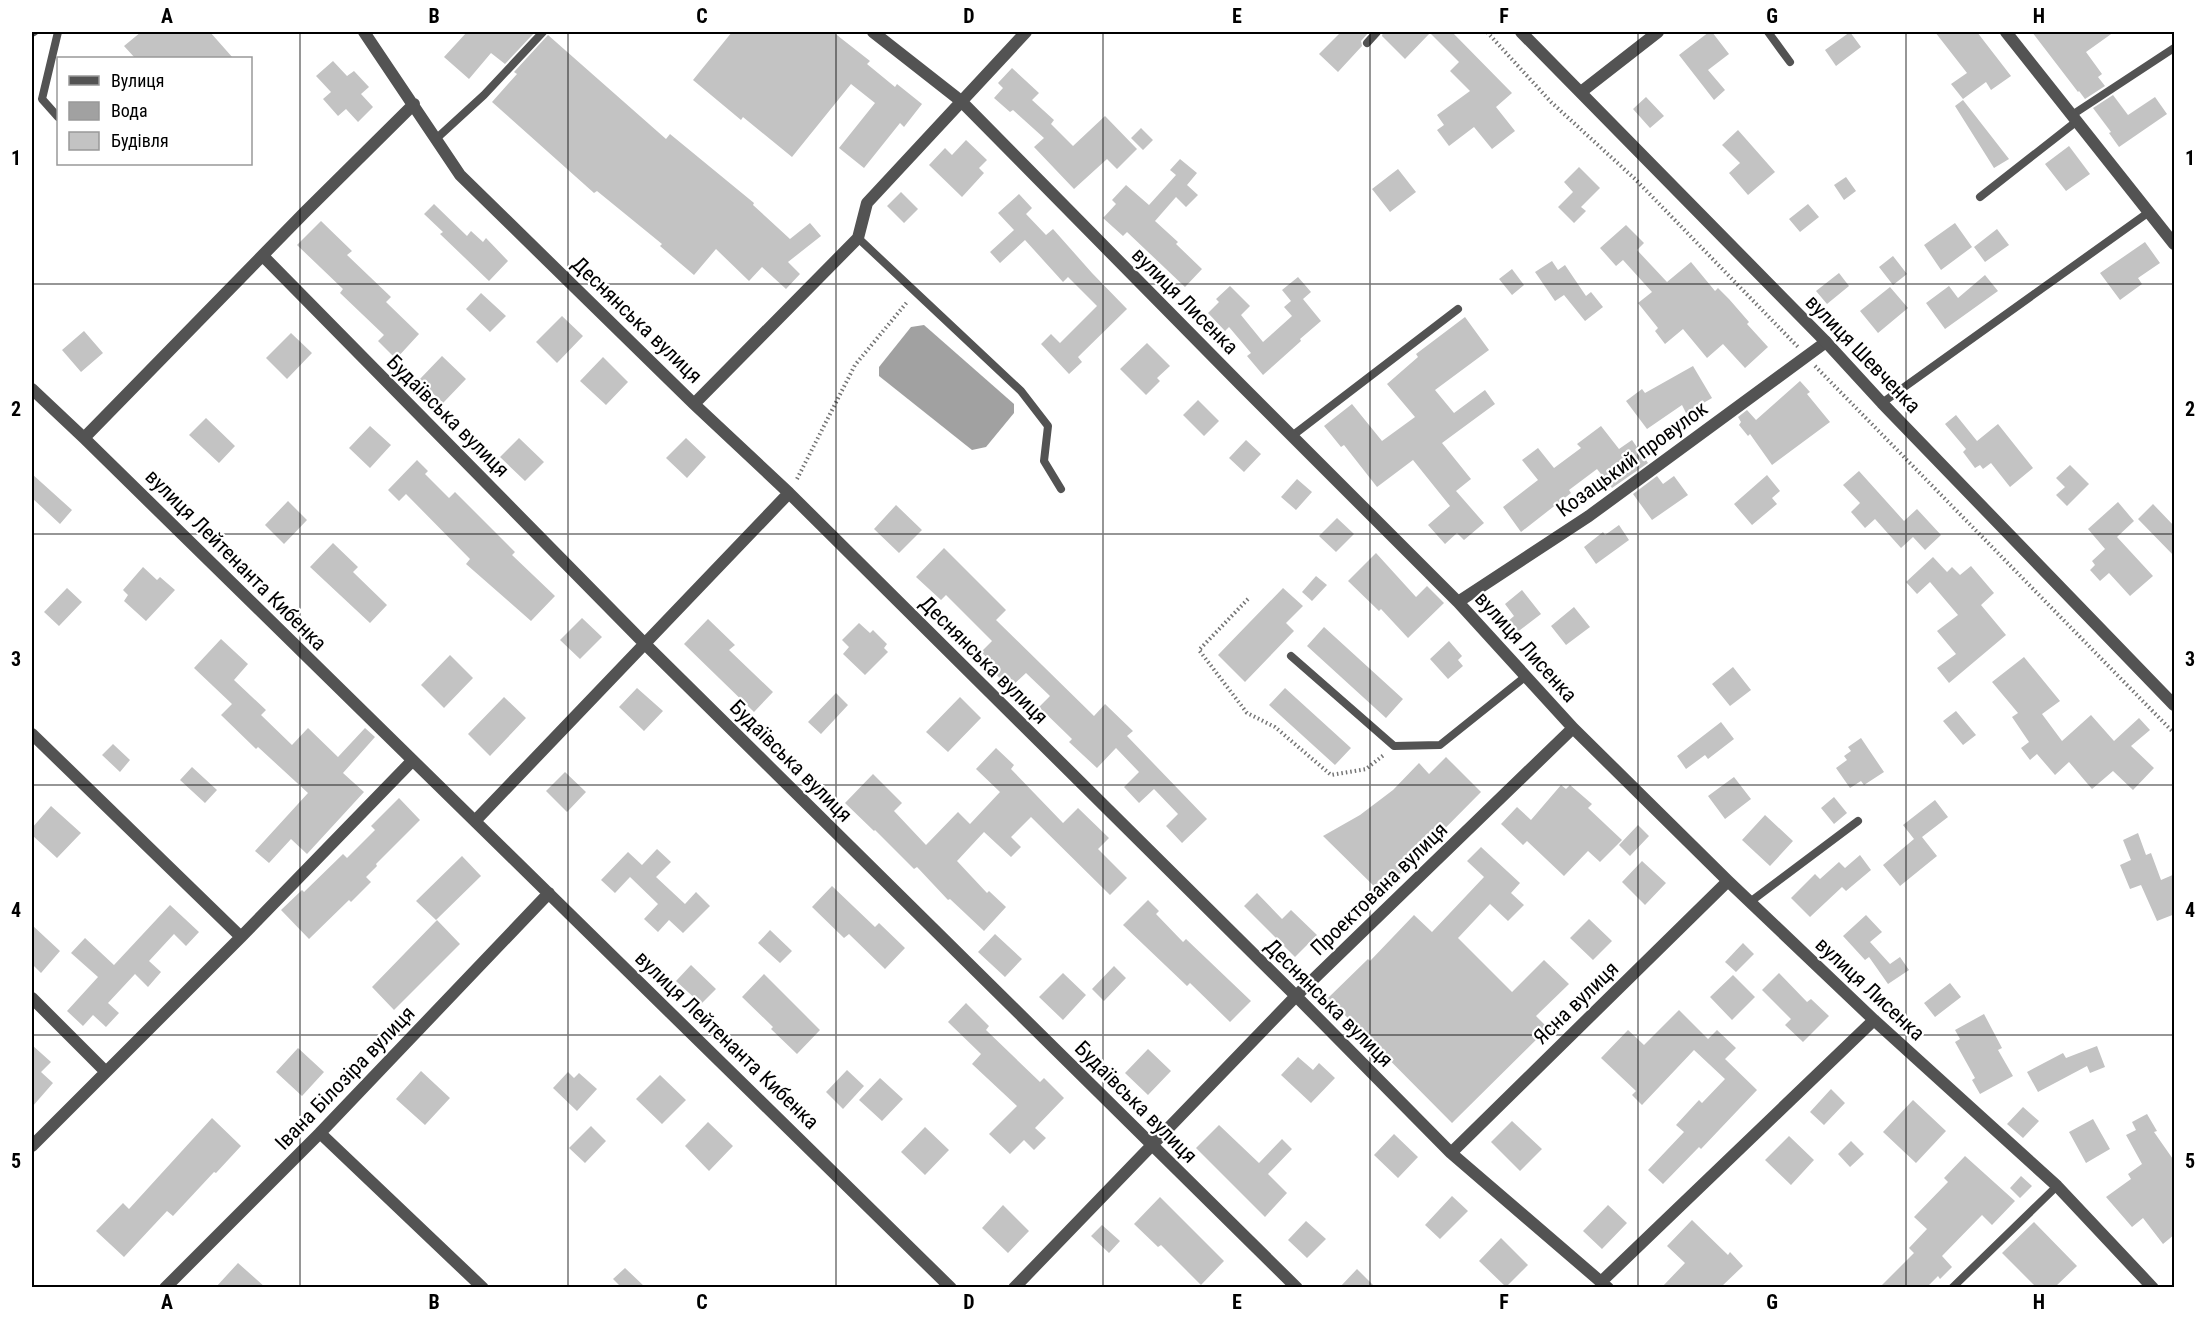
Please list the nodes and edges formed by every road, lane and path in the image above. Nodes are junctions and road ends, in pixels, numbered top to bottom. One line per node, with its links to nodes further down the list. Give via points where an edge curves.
1 (58, 32): 18 (lane, via 42,99)
2 (364, 32): 17 (street, Деснянська вулиця)
3 (543, 32): 20 (lane)
4 (873, 32): 16 (street, вулиця Лисенка)
5 (1026, 32): 16 (street)
6 (1377, 32): 12 (lane)
7 (1487, 32): 29 (path, via 1551,102 1635,179)
8 (1521, 32): 15 (street, вулиця Шевченка)
9 (1658, 32): 15 (street)
10 (1768, 32): 14 (lane)
11 (2006, 32): 19 (street)
12 (1367, 43)
13 (2175, 48): 19 (lane)
14 (1790, 62)
15 (1581, 92): 28 (street, вулиця Шевченка)
16 (961, 101): 23 (street, via 867,203); 33 (street, вулиця Лисенка)
17 (414, 104): 20 (street, Деснянська вулиця); 25 (street)
18 (57, 116)
19 (2075, 118): 21 (lane); 22 (street)
20 (437, 138): 32 (street, Деснянська вулиця, via 460,174)
21 (1980, 197)
22 (2149, 212): 24 (street); 31 (lane)
23 (858, 238): 26 (lane); 32 (street)
24 (2175, 244)
25 (263, 256): 34 (street); 39 (street, Будаївська вулиця)
26 (916, 292): 35 (lane, via 1020,391 1048,426 1044,461); 36 (path, via 855,365)
27 (1458, 309): 33 (lane)
28 (1826, 342): 29 (street, Козацький провулок); 31 (street, вулиця Шевченка)
29 (1806, 356): 38 (street, Козацький провулок, via 1589,516); 44 (path)
30 (32, 389): 34 (street, вулиця Лейтенанта Кибенка)
31 (1882, 403): 42 (street, вулиця Шевченка)
32 (694, 404): 36 (street, Деснянська вулиця)
33 (1292, 436): 38 (street, вулиця Лисенка)
34 (84, 438): 47 (street, вулиця Лейтенанта Кибенка)
35 (1061, 489)
36 (789, 493): 39 (street); 54 (street, Деснянська вулиця)
37 (1248, 599): 46 (path, via 1199,650 1247,713 1275,727 1331,775 1366,770)
38 (1458, 602): 41 (street, вулиця Лисенка)
39 (644, 643): 48 (street); 59 (street, Будаївська вулиця)
40 (1291, 656): 46 (lane)
41 (1526, 676): 43 (street, вулиця Лисенка); 46 (lane, via 1440,745)
42 (2175, 705)
43 (1573, 728): 50 (street, вулиця Лисенка); 54 (street, Проектована вулиця)
44 (2175, 733)
45 (32, 734): 53 (street)
46 (1394, 746)
47 (412, 761): 48 (street, вулиця Лейтенанта Кибенка); 53 (street)
48 (475, 821): 51 (street, вулиця Лейтенанта Кибенка)
49 (1858, 821): 52 (lane)
50 (1728, 881): 52 (street, вулиця Лисенка); 61 (street, Ясна вулиця)
51 (549, 893): 58 (street, Івана Білозіра вулиця); 66 (street, вулиця Лейтенанта Кибенка)
52 (1750, 902): 56 (street, вулиця Лисенка)
53 (241, 937): 57 (street)
54 (1296, 996): 59 (street, Проектована вулиця); 61 (street, Деснянська вулиця)
55 (32, 998): 57 (street)
56 (1874, 1020): 62 (street, вулиця Лисенка); 63 (street)
57 (106, 1072): 60 (street)
58 (320, 1133): 64 (street, Івана Білозіра вулиця); 65 (street)
59 (1150, 1144): 67 (street, Проектована вулиця); 68 (street, Будаївська вулиця)
60 (32, 1146)
61 (1451, 1153): 63 (street, Деснянська вулиця)
62 (2056, 1186): 69 (lane); 70 (street, вулиця Лисенка)
63 (1605, 1284)
64 (165, 1287)
65 (483, 1287)
66 (951, 1287)
67 (1014, 1287)
68 (1297, 1287)
69 (1952, 1287)
70 (2153, 1287)

